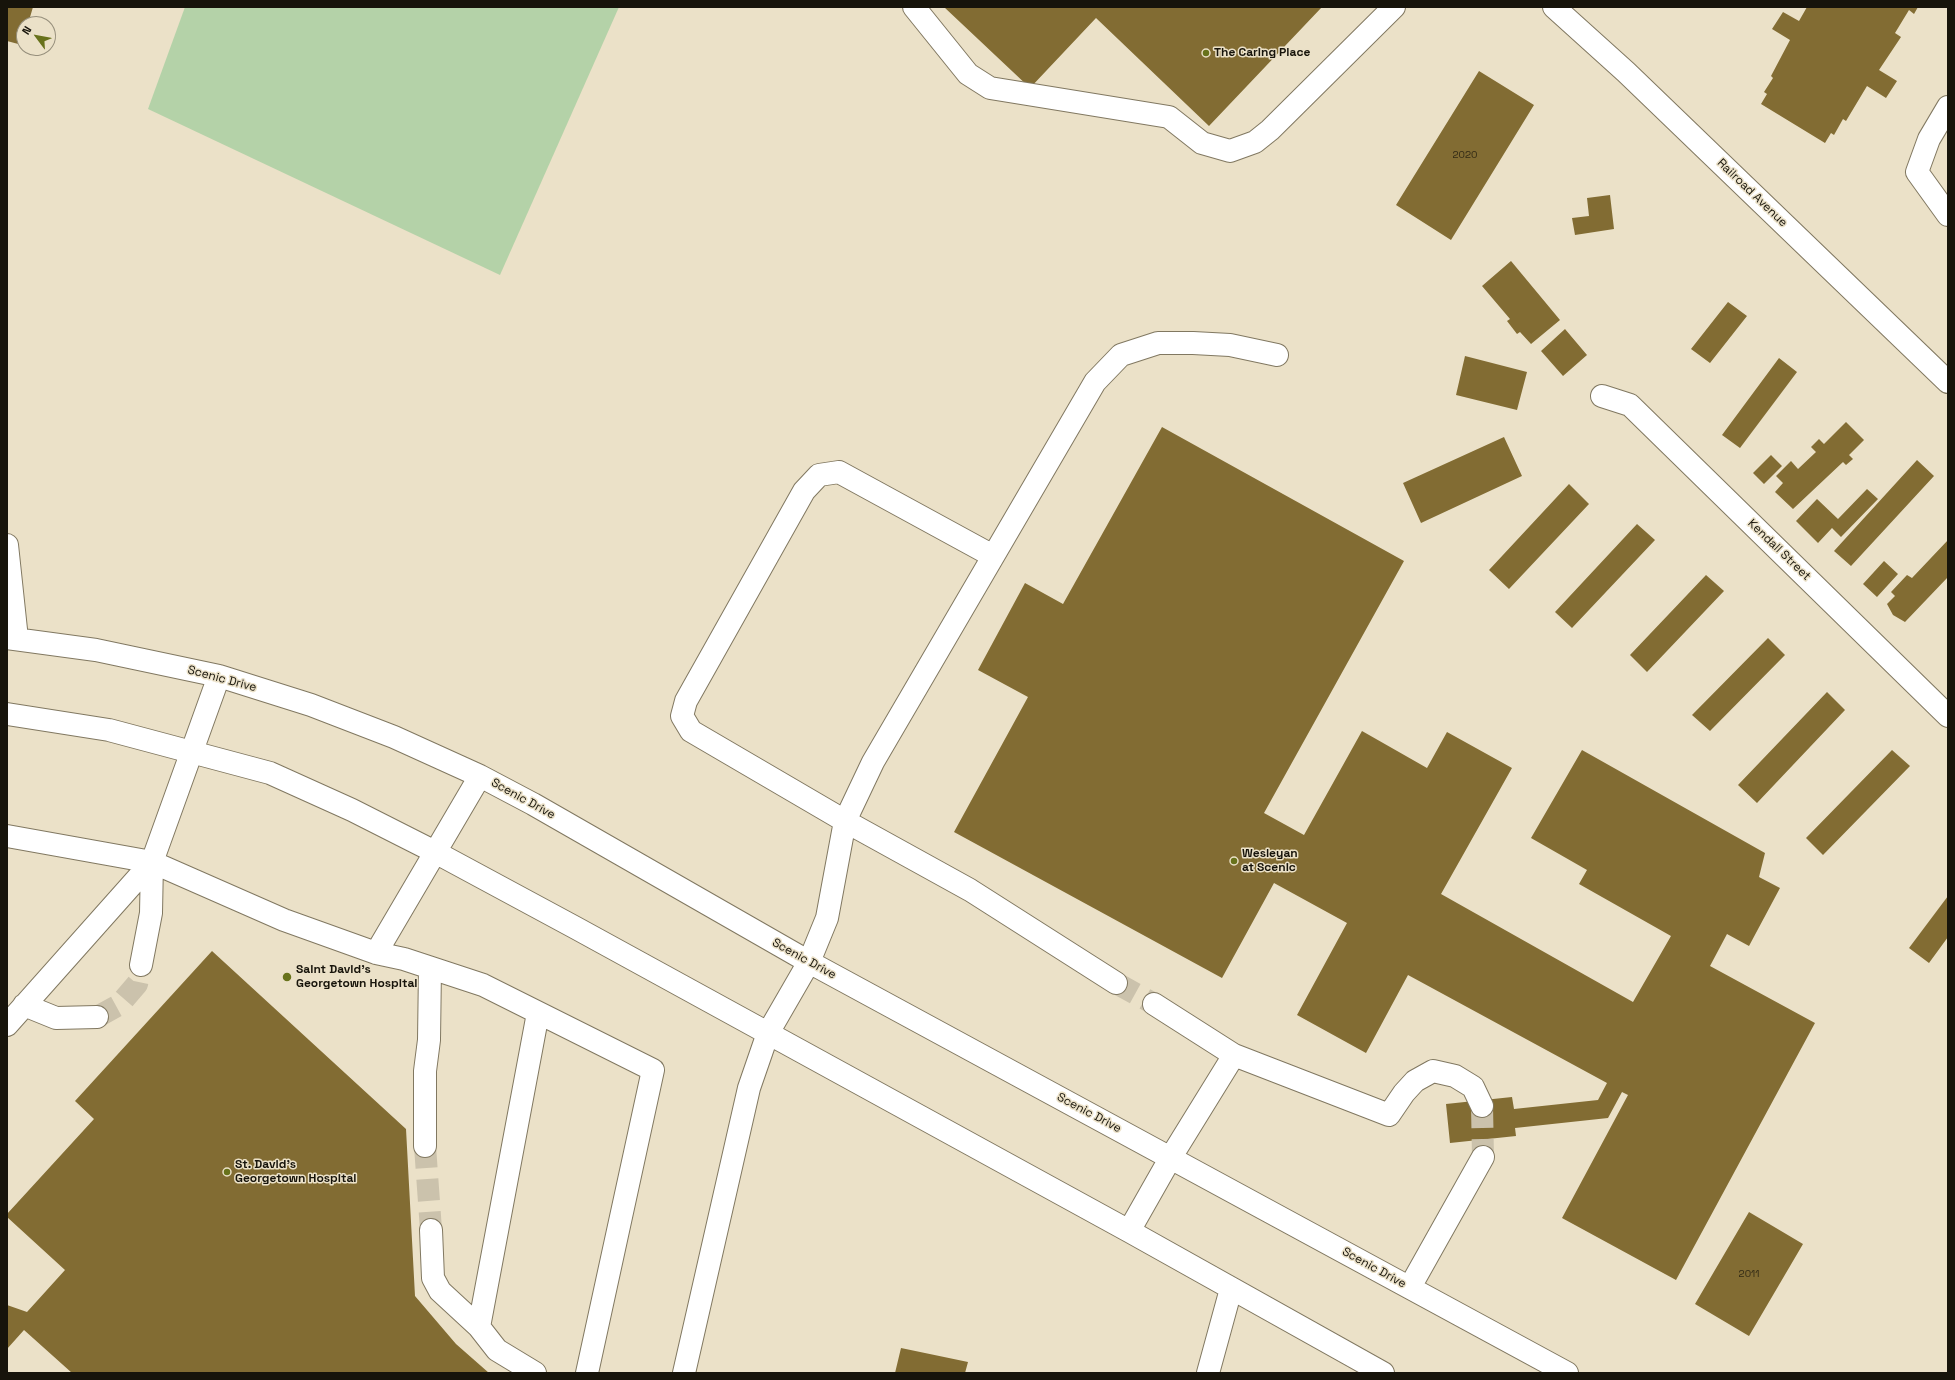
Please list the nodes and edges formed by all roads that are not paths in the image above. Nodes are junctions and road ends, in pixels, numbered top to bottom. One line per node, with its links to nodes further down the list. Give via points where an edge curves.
1 (914, 7): 2 (street, via 968,74 990,88 1169,117 1202,143 1230,151 1255,142 1270,130)
2 (1394, 7)
3 (1554, 7): 7 (street, Railroad Avenue, via 1632,78)
4 (1948, 107): 5 (street, via 1929,139 1917,172)
5 (1948, 215)
6 (1277, 355): 10 (street, via 1230,346 1193,343 1158,343 1120,355 1095,382)
7 (1948, 382)
8 (1602, 396): 14 (street, Kendall Street, via 1630,405)
9 (7, 545): 11 (street)
10 (993, 556): 17 (street, via 873,762); 17 (street, via 839,472 819,475 804,491 686,701 682,716 691,731)
11 (12, 638): 12 (street, Scenic Drive, via 96,650)
12 (219, 676): 15 (street); 16 (street, Scenic Drive, via 310,705 394,737)
13 (7, 714): 15 (street, via 109,730)
14 (1948, 716)
15 (193, 752): 19 (street, via 270,773 352,810); 20 (street)
16 (480, 776): 19 (street); 22 (street, Scenic Drive)
17 (845, 821): 22 (street, via 827,918); 25 (street, via 970,890)
18 (7, 836): 20 (street)
19 (435, 852): 21 (street); 31 (street)
20 (152, 862): 21 (street, via 284,920); 23 (street, via 151,913); 27 (street)
21 (376, 953): 24 (street)
22 (809, 962): 31 (street); 35 (street, Scenic Drive)
23 (141, 964)
24 (430, 968): 28 (street, via 483,986); 34 (street, via 429,1040 425,1071)
25 (1116, 982)
26 (1154, 1004): 32 (street)
27 (24, 1005): 29 (street, via 56,1018); 30 (street)
28 (538, 1013): 41 (street); 43 (street, via 653,1070)
29 (97, 1017)
30 (7, 1025)
31 (768, 1033): 38 (street); 44 (street, via 749,1088)
32 (1234, 1054): 33 (street, via 1389,1115 1415,1081 1433,1071 1455,1076 1473,1088); 35 (street)
33 (1482, 1106)
34 (425, 1146)
35 (1171, 1157): 38 (street); 39 (street, Scenic Drive)
36 (1483, 1158): 39 (street)
37 (431, 1230): 41 (street, via 433,1278 440,1291)
38 (1129, 1231): 40 (street)
39 (1410, 1287): 47 (street, Scenic Drive)
40 (1231, 1289): 45 (street); 46 (street)
41 (479, 1327): 42 (street, via 497,1350)
42 (535, 1373)
43 (587, 1373)
44 (684, 1373)
45 (1208, 1373)
46 (1384, 1373)
47 (1567, 1373)

